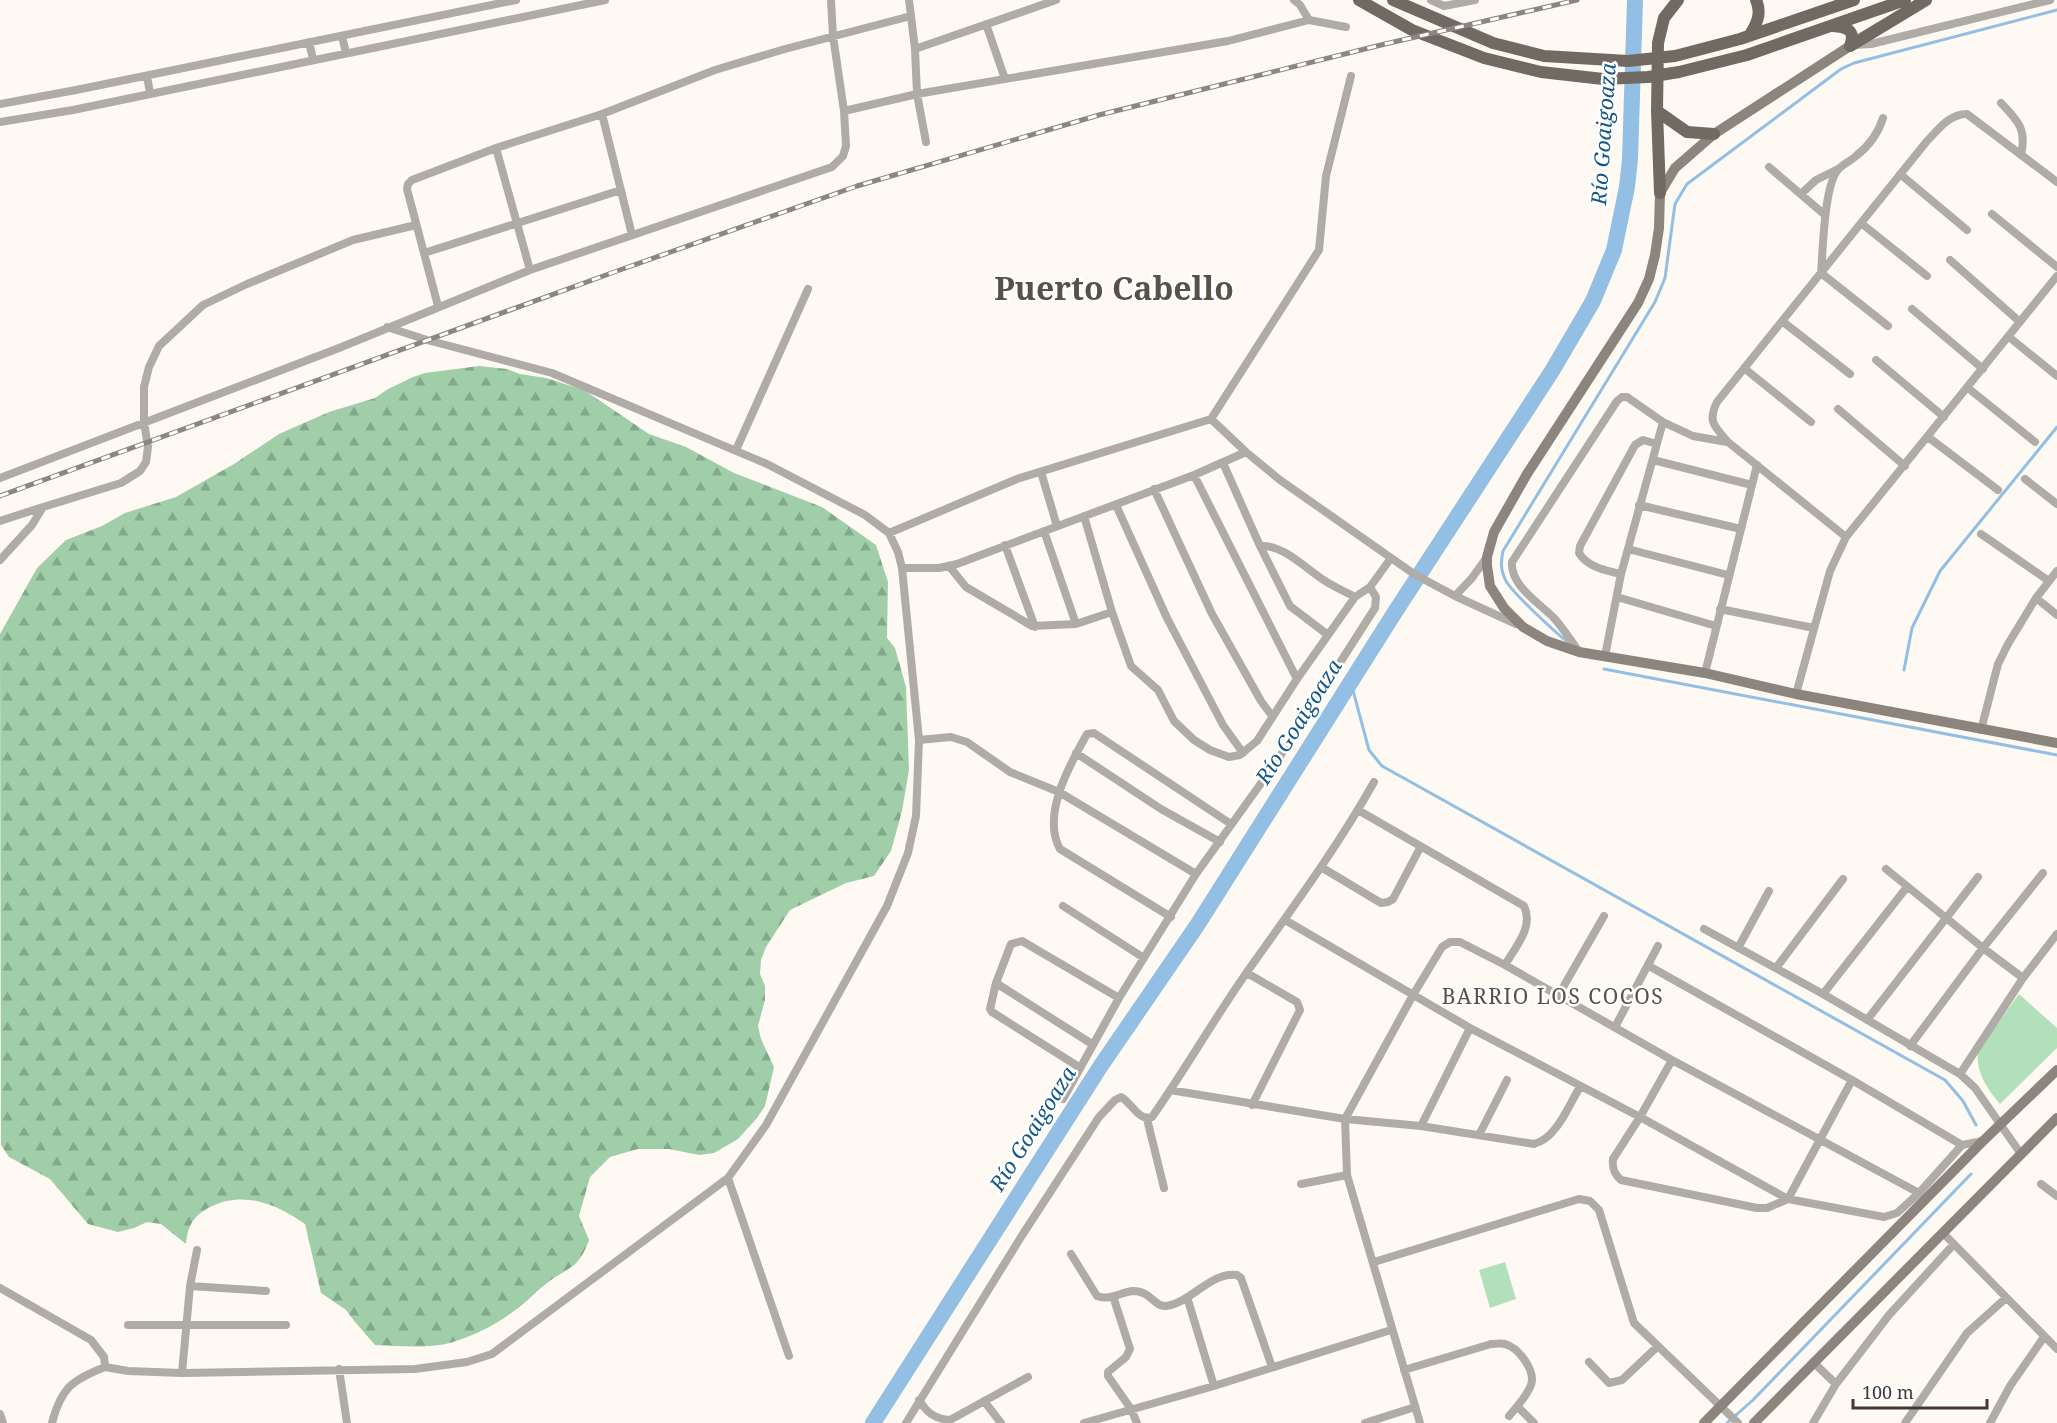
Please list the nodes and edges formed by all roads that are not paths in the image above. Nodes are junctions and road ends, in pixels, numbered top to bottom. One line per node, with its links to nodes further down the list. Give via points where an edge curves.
1 (516, 0): 17 (street)
2 (605, 0): 19 (street)
3 (831, 0): 25 (street)
4 (909, 0): 18 (street)
5 (1056, 0): 21 (street)
6 (1294, 0): 20 (street)
7 (1359, 0): 22 (main road, via 1412,30 1484,58 1541,72 1614,79 1679,72 1747,55)
8 (1393, 0): 26 (main road, via 1493,43 1544,56 1628,61 1675,56)
9 (1431, 0): 10 (street, via 1444,6)
10 (1475, 0)
11 (1678, 0): 40 (main road, via 1664,18 1658,43)
12 (1756, 0): 26 (main road, via 1759,16)
13 (1854, 0): 26 (main road)
14 (1905, 0): 22 (main road)
15 (1926, 0): 28 (main road)
16 (2050, 0): 28 (street)
17 (497, 4): 19 (street); 24 (street)
18 (911, 16): 25 (street); 29 (street)
19 (503, 20): 30 (street)
20 (1309, 20): 23 (street); 34 (street, via 1228,41)
21 (987, 24): 29 (street); 34 (street)
22 (1829, 26): 28 (main road, via 1851,31)
23 (1346, 27)
24 (342, 36): 27 (street); 30 (street)
25 (833, 36): 39 (street); 41 (street, via 715,70)
26 (1749, 36)
27 (309, 42): 31 (street); 32 (street)
28 (1850, 46): 44 (main road)
29 (915, 49): 36 (street)
30 (346, 53): 31 (street)
31 (313, 59): 35 (street)
32 (147, 75): 35 (street); 38 (street)
33 (1351, 76): 85 (street, via 1326,176 1319,250)
34 (1005, 79): 36 (street)
35 (150, 93): 43 (street)
36 (917, 94): 39 (street); 45 (street)
37 (2001, 103): 47 (street, via 2022,129)
38 (0, 104)
39 (844, 111): 61 (street, via 846,146 843,156 832,166)
40 (1656, 111): 44 (main road, via 1688,132); 53 (main road)
41 (602, 114): 46 (street); 52 (street)
42 (1882, 118): 49 (street, via 1869,145)
43 (0, 123)
44 (1714, 134): 53 (main road, via 1675,168)
45 (926, 142)
46 (496, 148): 58 (street); 59 (street, via 412,180 407,189)
47 (2021, 155): 50 (street, via 1967,114 1958,114 1927,141); 51 (street)
48 (1769, 167): 54 (street)
49 (1838, 169): 54 (street, via 1816,180); 56 (street)
50 (1900, 174): 57 (street); 60 (street)
51 (2057, 182)
52 (621, 190): 58 (street); 61 (street)
53 (1659, 193): 121 (main road, via 1659,228 1650,279 1527,474 1494,532)
54 (1801, 194): 56 (street)
55 (1992, 214): 64 (street)
56 (1825, 215): 66 (street)
57 (1861, 223): 66 (street); 67 (street)
58 (517, 224): 62 (street); 65 (street)
59 (416, 225): 62 (street); 86 (street, via 353,240 203,305 159,346 144,387)
60 (1967, 230)
61 (632, 235): 65 (street)
62 (424, 253): 70 (street)
63 (1950, 260): 73 (street)
64 (2057, 267)
65 (530, 270): 70 (street)
66 (1821, 273): 72 (street); 74 (street)
67 (1927, 276)
68 (2057, 276): 73 (street)
69 (808, 289): 93 (street)
70 (438, 306): 75 (street)
71 (1912, 309): 79 (street)
72 (1782, 321): 78 (street); 80 (street)
73 (2020, 322): 76 (street)
74 (1888, 326)
75 (387, 327): 86 (street); 93 (street, via 552,373)
76 (2009, 337): 79 (street); 81 (street)
77 (1876, 360): 84 (street)
78 (1744, 368): 88 (street); 90 (street, via 1712,412 1713,424)
79 (1983, 369): 82 (street)
80 (1850, 374)
81 (2057, 376)
82 (1968, 388): 84 (street); 91 (street)
83 (1838, 410): 98 (street)
84 (1944, 417): 89 (street)
85 (1212, 419): 94 (street); 99 (street)
86 (144, 422): 101 (street); 109 (street, via 148,447 140,471 121,483)
87 (1663, 422): 90 (street, via 1693,436); 92 (street); 144 (street, via 1627,397 1620,398 1512,562 1517,581 1554,618)
88 (1811, 422)
89 (1928, 437): 98 (street); 105 (street)
90 (1728, 442): 97 (street)
91 (2036, 442)
92 (1657, 444): 95 (street); 127 (street, via 1643,440 1635,445 1580,546 1583,560)
93 (736, 450): 115 (street, via 855,510)
94 (1246, 452): 96 (street); 122 (street)
95 (1653, 460): 103 (street); 108 (street)
96 (1223, 463): 100 (street); 119 (street)
97 (1757, 465): 103 (street); 117 (street)
98 (1905, 466): 117 (street)
99 (1041, 471): 112 (street); 115 (street)
100 (1194, 475): 104 (street); 147 (street)
101 (0, 478)
102 (2025, 479): 106 (street)
103 (1752, 484): 113 (street)
104 (1154, 489): 107 (street); 149 (street, via 1212,614)
105 (1998, 490)
106 (2057, 504)
107 (1116, 505): 110 (street); 154 (street, via 1167,618 1223,725)
108 (1639, 505): 113 (street); 120 (street)
109 (43, 507): 111 (street); 123 (street)
110 (1084, 516): 112 (street); 136 (street)
111 (0, 521)
112 (1057, 526): 114 (street)
113 (1741, 530): 128 (street)
114 (1044, 531): 118 (street); 138 (street)
115 (889, 533): 125 (street)
116 (1981, 534): 129 (street)
117 (1846, 537): 142 (street, via 1830,571)
118 (1005, 545): 124 (street); 140 (street)
119 (1260, 546): 132 (street, via 1273,547); 143 (street, via 1290,606)
120 (1628, 549): 127 (street); 128 (street)
121 (1487, 557): 131 (street); 141 (main road, via 1490,586)
122 (1391, 558): 130 (street); 131 (street)
123 (0, 560)
124 (949, 566): 125 (street); 140 (street, via 966,587)
125 (903, 568): 151 (street)
126 (2057, 571): 129 (street)
127 (1621, 574): 133 (street)
128 (1728, 575): 135 (street)
129 (2049, 581): 134 (street)
130 (1370, 586): 132 (street); 158 (street, via 1376,597 1375,608)
131 (1455, 596): 141 (street)
132 (1355, 597): 143 (street)
133 (1617, 597): 139 (street); 145 (street)
134 (2036, 598): 137 (street); 150 (street, via 1998,664)
135 (1720, 609): 139 (street); 142 (street)
136 (1112, 612): 138 (street); 154 (street, via 1131,666 1158,690 1171,717 1210,750 1229,757)
137 (2057, 615)
138 (1076, 624): 140 (street)
139 (1716, 626): 146 (street)
140 (1035, 627)
141 (1523, 627): 144 (main road, via 1547,641)
142 (1814, 628): 148 (street)
143 (1328, 635): 147 (street)
144 (1579, 652): 145 (main road)
145 (1605, 656): 146 (main road)
146 (1706, 673): 148 (main road)
147 (1297, 679): 149 (street)
148 (1796, 694): 150 (main road)
149 (1272, 716): 154 (street, via 1257,741)
150 (1981, 730): 152 (main road)
151 (919, 740): 156 (street, via 951,737 967,742 1010,772); 217 (street, via 916,816 908,853 887,906 766,1125)
152 (2057, 743)
153 (1076, 753): 156 (street); 158 (street, via 1087,734 1094,733); 159 (street)
154 (1243, 753)
155 (1374, 782): 157 (street)
156 (1059, 792): 164 (street); 171 (street, via 1053,831 1060,849)
157 (1358, 810): 160 (street); 161 (street)
158 (1231, 824): 159 (street)
159 (1220, 842): 164 (street)
160 (1420, 848): 161 (street, via 1388,903 1381,903); 180 (street, via 1524,906 1528,924)
161 (1321, 867): 173 (street)
162 (1886, 869): 167 (street)
163 (2043, 873): 178 (street)
164 (1196, 874): 171 (street)
165 (1978, 877): 172 (street)
166 (1843, 879): 182 (street)
167 (1907, 887): 172 (street); 186 (street)
168 (1769, 891): 177 (street)
169 (1063, 906): 179 (street)
170 (1604, 916): 188 (street)
171 (1171, 917): 179 (street)
172 (1945, 918): 178 (street); 190 (street)
173 (1286, 920): 183 (street); 187 (street)
174 (1704, 929): 177 (street)
175 (2057, 934): 184 (street)
176 (1658, 946): 181 (street)
177 (1738, 948): 182 (street)
178 (1983, 948): 184 (street); 194 (street)
179 (1144, 958): 189 (street)
180 (1505, 965): 187 (street, via 1460,942 1450,942 1442,947); 188 (street)
181 (1649, 966): 191 (street); 200 (street)
182 (1776, 968): 186 (street)
183 (1247, 972): 202 (street); 204 (street, via 1297,1002 1300,1010)
184 (2024, 978): 198 (street)
185 (996, 983): 189 (street, via 1011,944 1022,941); 193 (street); 196 (street, via 990,1004 992,1012)
186 (1823, 994): 190 (street)
187 (1413, 995): 192 (street); 208 (street)
188 (1558, 996): 191 (street)
189 (1119, 998): 193 (street)
190 (1867, 1020): 194 (street)
191 (1615, 1027): 195 (street)
192 (1470, 1028): 201 (street); 210 (street)
193 (1092, 1044): 196 (street)
194 (1911, 1046): 198 (street)
195 (1672, 1060): 205 (street); 212 (street)
196 (1079, 1067): 203 (street)
197 (2057, 1070): 209 (main road)
198 (1960, 1074): 209 (street, via 1975,1088)
199 (1507, 1080): 211 (street)
200 (1852, 1080): 212 (street); 214 (street)
201 (1580, 1087): 205 (street); 211 (street, via 1543,1141 1534,1144)
202 (1170, 1089): 204 (street); 207 (street)
203 (1063, 1099)
204 (1252, 1105): 208 (street)
205 (1640, 1118): 223 (street); 223 (street, via 1613,1159 1621,1180 1757,1208)
206 (2057, 1118): 215 (main road)
207 (1147, 1119): 220 (street); 253 (street, via 1121,1097 1099,1117)
208 (1345, 1119): 210 (street); 216 (street)
209 (2000, 1125): 213 (main road); 215 (street)
210 (1421, 1126): 211 (street)
211 (1479, 1135)
212 (1821, 1138): 221 (street); 223 (street)
213 (1983, 1141): 214 (street); 257 (main road)
214 (1962, 1145): 221 (street)
215 (2021, 1154): 224 (main road)
216 (1347, 1175): 218 (street); 228 (street)
217 (728, 1178): 242 (street); 247 (street, via 492,1354 467,1362 415,1369)
218 (1301, 1184)
219 (2041, 1184): 222 (street)
220 (1164, 1188)
221 (1919, 1193): 223 (street, via 1897,1212 1884,1216)
222 (2057, 1196)
223 (1788, 1199)
224 (1944, 1234): 225 (street); 244 (main road)
225 (1954, 1244): 234 (street); 251 (street, via 1889,1315)
226 (197, 1250): 229 (street)
227 (1071, 1254): 232 (street, via 1097,1296)
228 (1374, 1262): 238 (street); 240 (street, via 1579,1199 1590,1201 1599,1210 1634,1323)
229 (190, 1286): 231 (street); 237 (street)
230 (0, 1288): 245 (street, via 92,1340 104,1357)
231 (266, 1292)
232 (1113, 1296): 233 (street, via 1143,1292 1164,1306); 258 (street, via 1130,1349 1108,1376)
233 (1187, 1297): 246 (street, via 1225,1276 1239,1276); 252 (street)
234 (2006, 1298): 239 (street); 275 (street, via 1967,1333)
235 (128, 1325): 237 (street)
236 (286, 1325): 237 (street)
237 (186, 1326): 249 (street)
238 (1391, 1330): 246 (street); 248 (street)
239 (2044, 1337): 241 (street); 276 (street)
240 (1657, 1347): 243 (street, via 1616,1383 1609,1383); 257 (street)
241 (2057, 1349)
242 (789, 1356)
243 (1589, 1362)
244 (1813, 1362): 251 (street); 273 (main road)
245 (105, 1367): 249 (street); 262 (street, via 71,1383 57,1405)
246 (1272, 1367): 252 (street)
247 (339, 1370): 249 (street); 263 (street)
248 (1404, 1370): 255 (street); 256 (street, via 1491,1344 1506,1344 1530,1368 1532,1384)
249 (182, 1373)
250 (1028, 1377): 254 (street)
251 (1836, 1384): 274 (street)
252 (1214, 1386): 258 (street)
253 (919, 1401): 254 (street, via 926,1412 950,1420); 264 (street)
254 (984, 1401): 265 (street)
255 (1415, 1407): 268 (street); 269 (street)
256 (1518, 1407): 260 (street); 270 (street)
257 (1724, 1408): 271 (main road); 272 (street)
258 (1131, 1409): 266 (street); 267 (street)
259 (0, 1414): 261 (street)
260 (1509, 1416)
261 (3, 1423)
262 (52, 1423)
263 (347, 1423)
264 (906, 1423)
265 (1001, 1423)
266 (1084, 1423)
267 (1137, 1423)
268 (1365, 1423)
269 (1420, 1423)
270 (1534, 1423)
271 (1704, 1423)
272 (1738, 1423)
273 (1754, 1423)
274 (1813, 1423)
275 (1905, 1423)
276 (1990, 1423)

